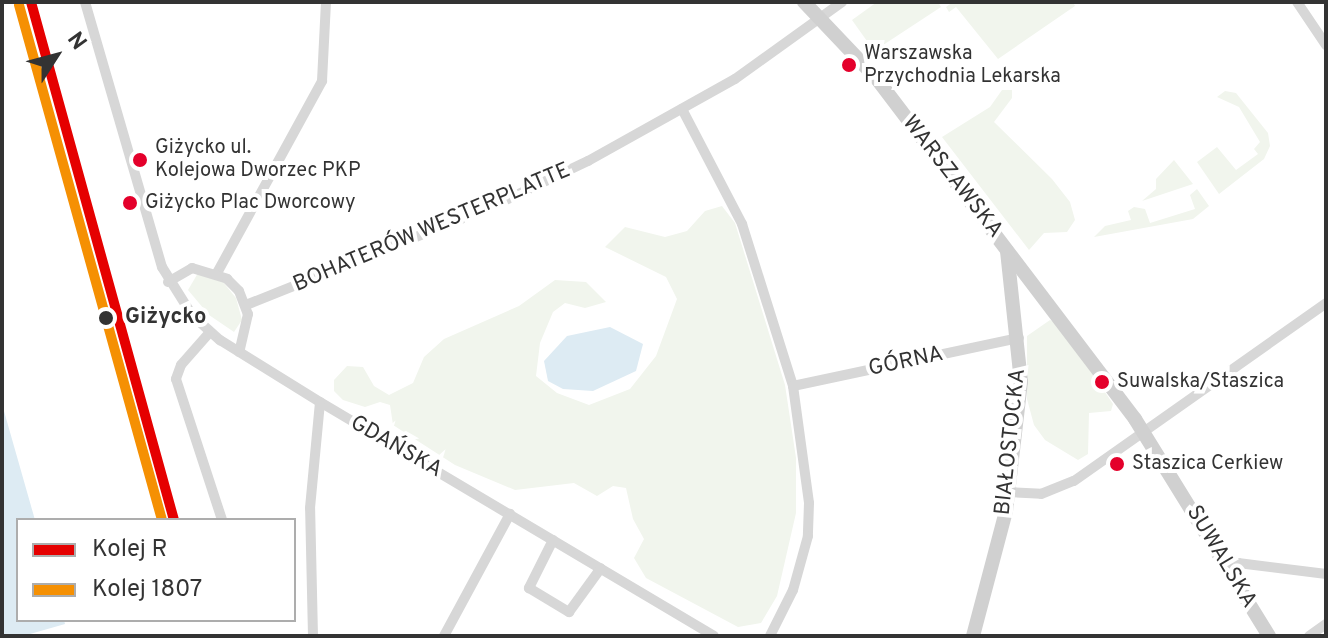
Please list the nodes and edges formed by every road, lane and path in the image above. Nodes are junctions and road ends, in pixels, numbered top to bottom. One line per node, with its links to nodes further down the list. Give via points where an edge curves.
1 (85, 2): 11 (street)
2 (326, 2): 10 (street, via 322,81)
3 (804, 2): 6 (street, WARSZAWSKA)
4 (842, 2): 6 (street, BOHATERÓW WESTERPLATTE)
5 (1297, 2): 7 (street)
6 (818, 16): 8 (street, BOHATERÓW WESTERPLATTE, via 762,62); 9 (street, WARSZAWSKA, via 877,79)
7 (1326, 45)
8 (682, 109): 13 (street, BOHATERÓW WESTERPLATTE, via 489,208); 17 (street, via 742,224)
9 (1005, 245): 15 (street, BIAŁOSTOCKA); 19 (street, SUWALSKA)
10 (217, 273): 11 (street, via 182,269); 13 (street, via 239,291)
11 (168, 282): 14 (street, GDAŃSKA)
12 (1326, 303): 19 (street)
13 (246, 305): 16 (street)
14 (210, 332): 16 (street, GDAŃSKA); 22 (street, via 181,365 176,379)
15 (1019, 338): 17 (street, GÓRNA); 20 (street, BIAŁOSTOCKA, via 1021,382)
16 (239, 352): 18 (street, GDAŃSKA)
17 (793, 386): 31 (street, via 809,503 808,536 793,590)
18 (320, 402): 21 (street, GDAŃSKA); 29 (street, via 310,508)
19 (1143, 432): 20 (street, via 1062,488 1041,494); 24 (street, SUWALSKA)
20 (1008, 492): 32 (street, BIAŁOSTOCKA)
21 (510, 514): 23 (street, GDAŃSKA); 30 (street)
22 (221, 518)
23 (553, 540): 25 (street, GDAŃSKA); 25 (street, via 529,588 569,612)
24 (1227, 567): 26 (street, via 1238,563); 33 (street, SUWALSKA)
25 (601, 568): 28 (street, GDAŃSKA)
26 (1326, 574)
27 (1326, 624): 34 (street)
28 (707, 634)
29 (313, 636)
30 (444, 636)
31 (770, 636)
32 (973, 636)
33 (1269, 636)
34 (1309, 636)

